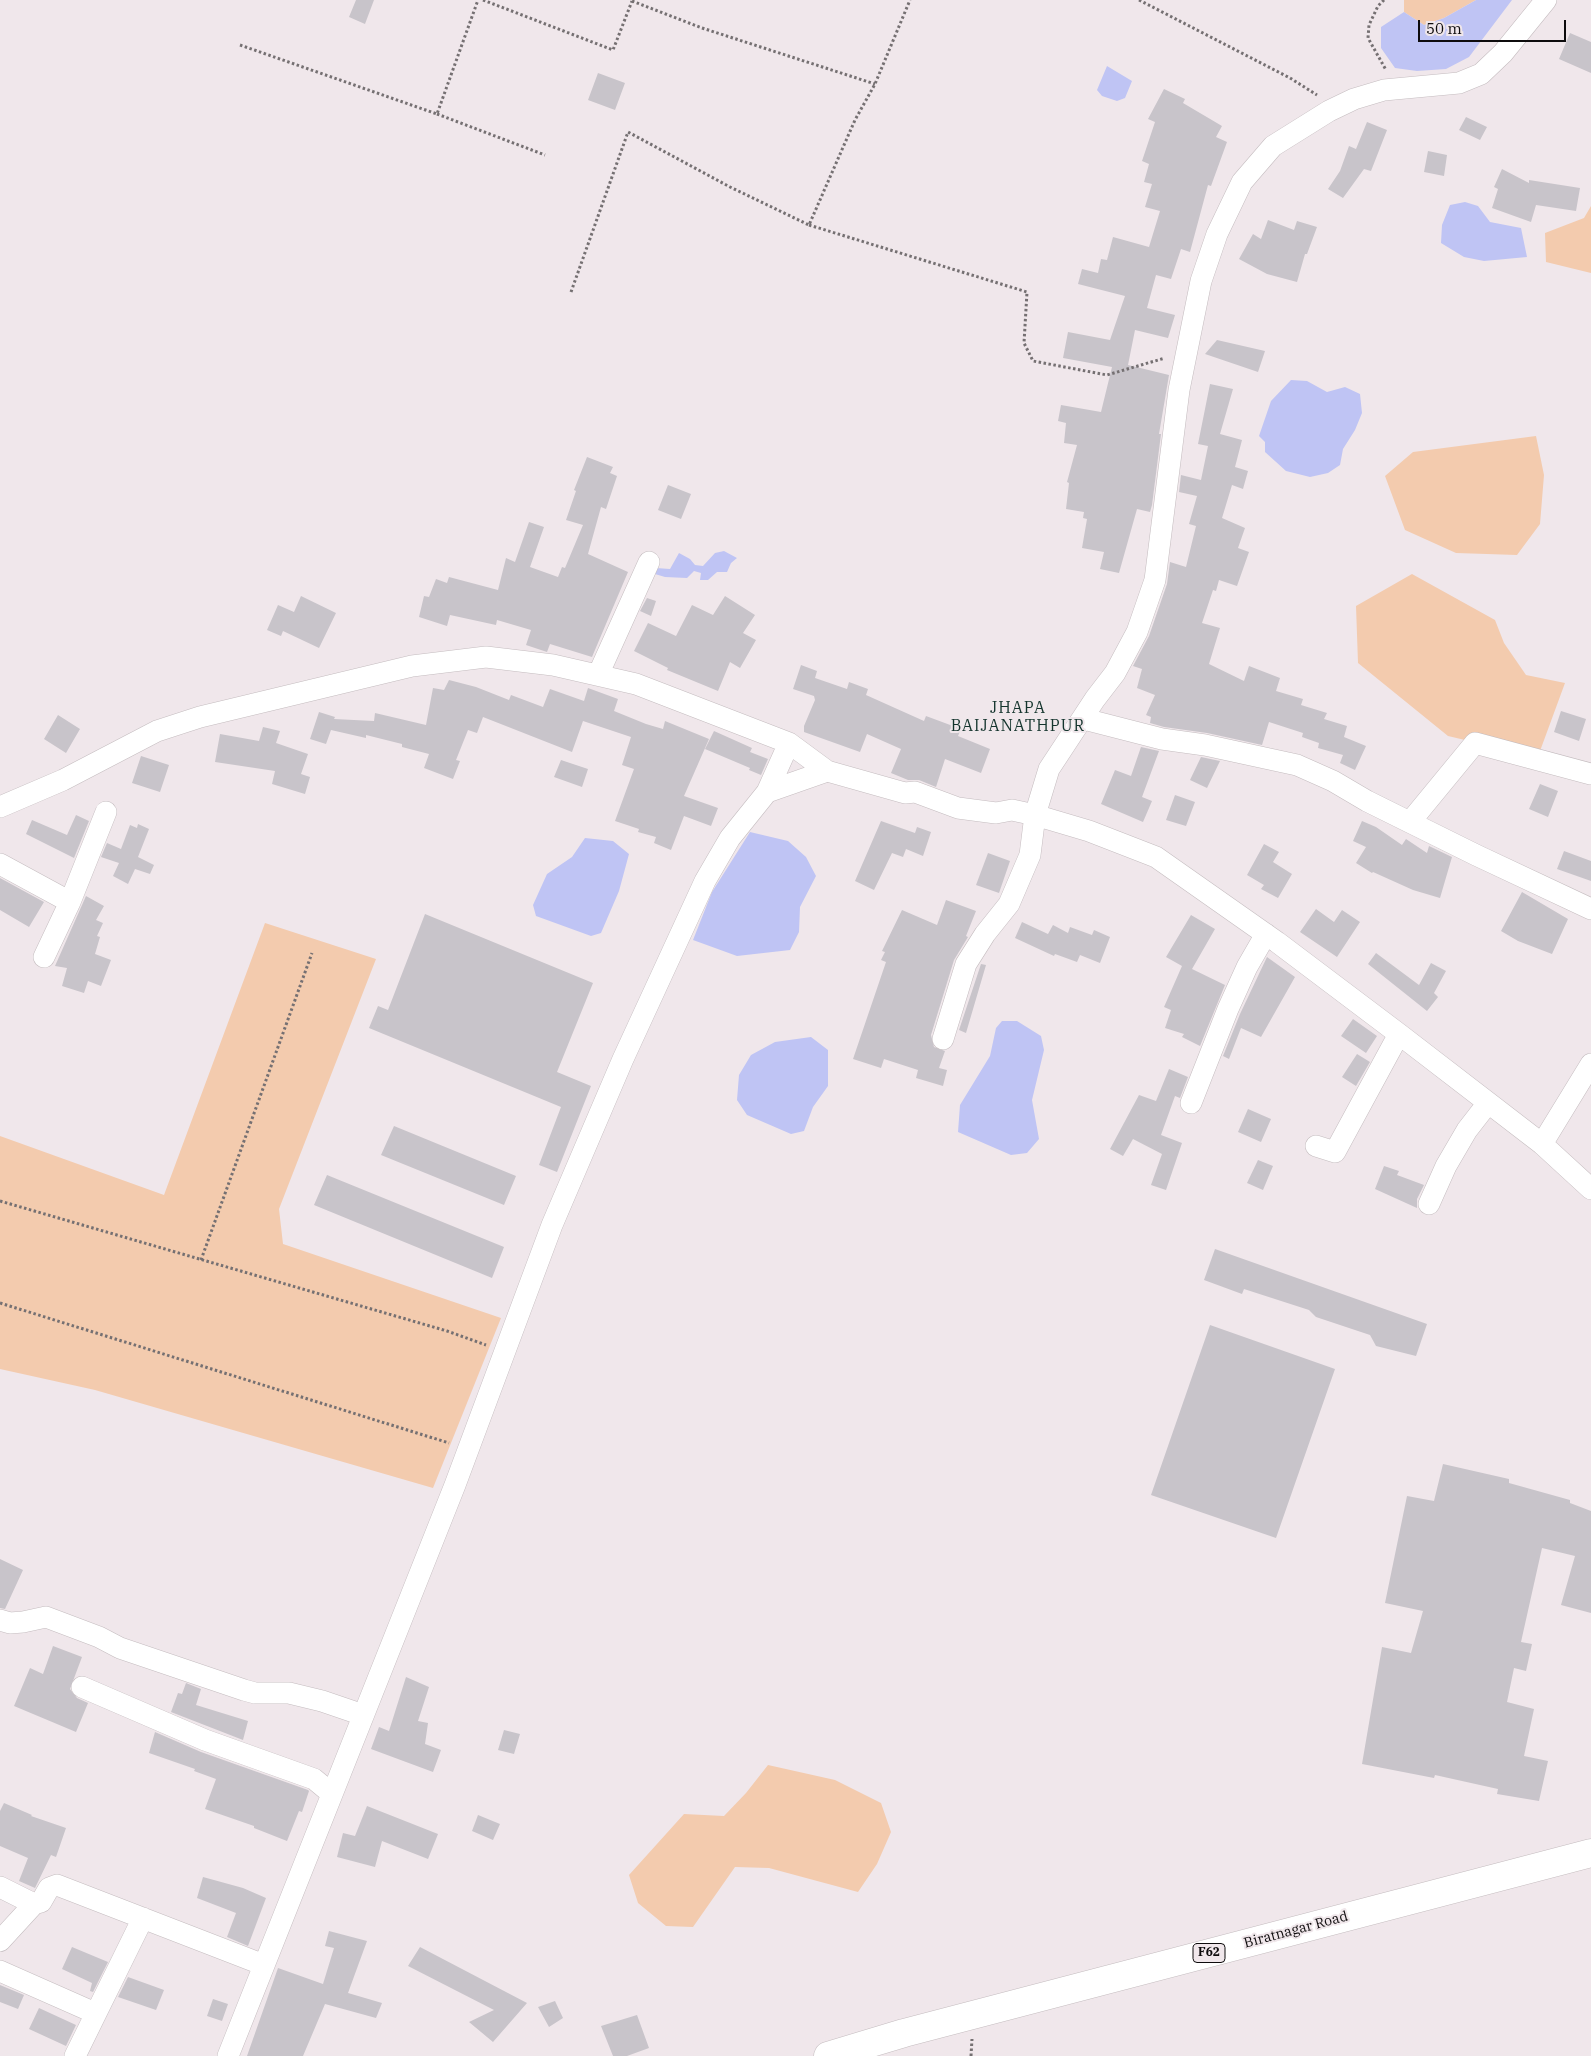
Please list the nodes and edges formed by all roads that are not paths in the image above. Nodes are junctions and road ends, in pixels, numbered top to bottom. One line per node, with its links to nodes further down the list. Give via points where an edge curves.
1 (1546, 0): 4 (street, via 1503,53 1481,74 1459,83 1394,89 1354,99 1273,146 1242,182 1217,234 1202,281 1187,350 1155,580 1137,632 1115,673)
2 (649, 562): 3 (street)
3 (598, 675): 5 (street, via 636,684); 9 (street, via 553,665 486,657 412,666 200,717 157,731 63,780)
4 (1084, 719): 11 (street, via 1049,769); 12 (street, via 1162,739 1297,765)
5 (789, 743): 6 (street); 8 (street)
6 (826, 771): 8 (street); 11 (street, via 905,793 915,792 958,808 996,813 1012,810)
7 (1591, 774): 12 (street, via 1475,743)
8 (767, 792): 29 (street, via 730,838 701,889 623,1060 552,1225 468,1450)
9 (0, 807)
10 (106, 812): 14 (street)
11 (1035, 815): 16 (street, via 1089,831 1156,857); 19 (street, via 1030,855 1009,904 966,964)
12 (1410, 822): 15 (street)
13 (0, 864): 14 (street)
14 (70, 902): 17 (street)
15 (1591, 909)
16 (1266, 934): 18 (street); 22 (street, via 1236,992)
17 (44, 957)
18 (1399, 1034): 21 (street); 24 (street, via 1335,1152)
19 (943, 1039)
20 (1591, 1064): 23 (street)
21 (1488, 1102): 23 (street); 26 (street, via 1462,1137)
22 (1191, 1103)
23 (1542, 1144): 25 (street)
24 (1316, 1146)
25 (1591, 1189)
26 (1429, 1204)
27 (0, 1620): 29 (street, via 10,1623 46,1617 120,1648 244,1690 289,1693)
28 (82, 1687): 30 (street, via 205,1740 314,1779)
29 (363, 1715): 30 (street)
30 (332, 1794): 36 (street)
31 (1591, 1853): 41 (main road, Biratnagar Road / F62, via 904,2033)
32 (0, 1887): 33 (street)
33 (34, 1904): 34 (street, via 41,1902 49,1888 57,1885); 35 (street)
34 (143, 1918): 36 (street); 38 (street)
35 (0, 1941)
36 (264, 1965): 40 (street)
37 (0, 1972): 38 (street)
38 (96, 2013): 39 (street)
39 (75, 2056)
40 (228, 2056)
41 (828, 2056)

